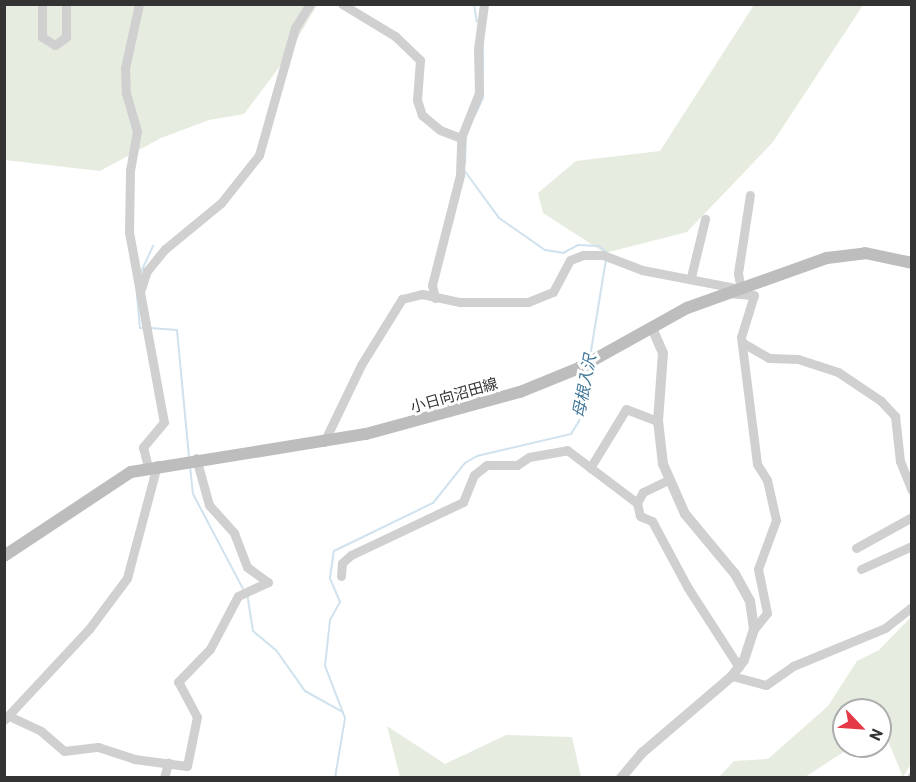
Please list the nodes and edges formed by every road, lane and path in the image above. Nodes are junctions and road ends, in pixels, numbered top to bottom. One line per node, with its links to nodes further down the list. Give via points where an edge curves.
1 (42, 4): 2 (street, via 42,37 55,45 66,37)
2 (66, 4)
3 (139, 4): 12 (street, via 124,68 126,93 137,131 130,170 129,232)
4 (310, 4): 12 (street, via 295,28 260,155 221,203 165,249 147,271)
5 (342, 4): 7 (street, via 395,36 420,60 417,100 422,115 440,130)
6 (484, 4): 7 (street, via 478,49 479,93)
7 (460, 138): 14 (street, via 460,174 432,285)
8 (750, 195): 13 (street)
9 (705, 219): 11 (street)
10 (912, 263): 13 (main road, 小日向沼田線, via 843,254)
11 (691, 278): 13 (street); 14 (street, via 642,270 603,255 583,255 570,260 553,292 539,299 510,303)
12 (141, 289): 20 (street, via 164,422 143,447)
13 (735, 291): 15 (main road, 小日向沼田線); 16 (street, via 754,295)
14 (435, 298): 18 (street, via 411,294 393,309)
15 (652, 328): 17 (street, via 663,353); 18 (main road, 小日向沼田線, via 579,368 520,392)
16 (743, 343): 23 (street, via 769,358 798,358 838,372 881,401 895,416 900,461); 32 (street, via 757,464 767,480 776,520 758,569 767,613)
17 (658, 421): 21 (street, via 626,409); 22 (street)
18 (324, 442): 19 (main road, 小日向沼田線)
19 (196, 458): 20 (main road, 小日向沼田線); 36 (street, via 209,505 234,533 247,567 268,582 238,596 210,649 181,677 180,690 197,717 192,757 187,766)
20 (152, 466): 28 (main road, 小日向沼田線, via 111,482); 35 (street, via 127,578 89,629)
21 (590, 468): 24 (street); 30 (street, via 567,450 529,457 517,465 487,465 474,475 463,502 351,555 342,563)
22 (668, 480): 24 (street, via 648,486); 32 (street, via 685,514 735,574 750,601)
23 (912, 490)
24 (637, 503): 33 (street, via 640,516 652,521 664,549)
25 (912, 517): 27 (street)
26 (912, 546): 29 (street)
27 (856, 548)
28 (4, 556)
29 (861, 569)
30 (341, 576)
31 (912, 608): 34 (street, via 885,628 793,666 766,685)
32 (754, 629): 33 (street)
33 (739, 667): 34 (street)
34 (732, 676): 38 (street, via 642,753)
35 (7, 718): 36 (street, via 41,731 64,751 98,747 134,759)
36 (168, 762): 37 (street)
37 (164, 777)
38 (621, 777)

